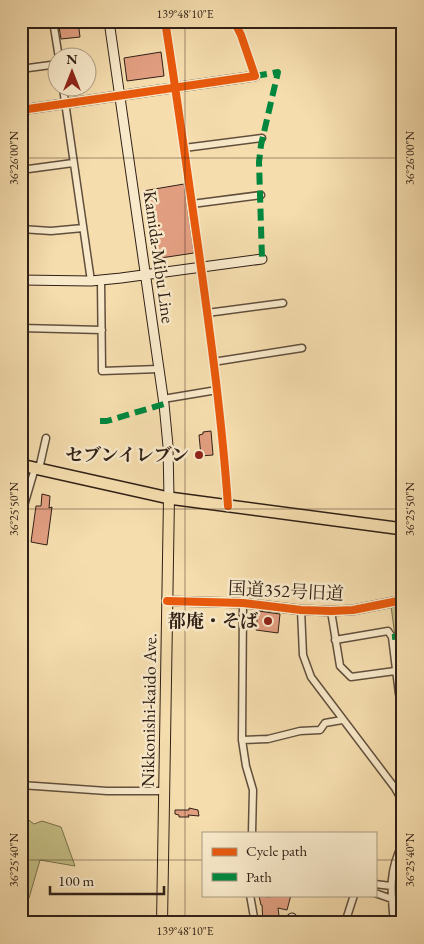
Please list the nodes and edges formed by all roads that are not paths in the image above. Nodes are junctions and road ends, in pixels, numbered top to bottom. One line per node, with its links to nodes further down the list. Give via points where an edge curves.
1 (53, 21): 5 (street)
2 (109, 21): 10 (street, Kamida-Mibu Line)
3 (164, 21): 9 (street)
4 (234, 21): 8 (street)
5 (57, 48)
6 (48, 65): 7 (street)
7 (21, 69)
8 (255, 76): 9 (street)
9 (176, 88): 10 (street); 15 (street)
10 (120, 96): 12 (street); 24 (street, Kamida-Mibu Line)
11 (65, 98): 12 (street)
12 (65, 104): 13 (street); 16 (street)
13 (21, 110)
14 (262, 138): 15 (street)
15 (184, 148): 19 (street)
16 (73, 163): 17 (street); 20 (street)
17 (21, 170)
18 (261, 195): 19 (street)
19 (192, 204): 23 (street)
20 (83, 228): 21 (street, via 59,231); 27 (street)
21 (21, 229)
22 (262, 259): 23 (street)
23 (201, 267): 24 (street); 29 (street)
24 (145, 275): 26 (street); 34 (street, Kamida-Mibu Line)
25 (21, 280): 27 (street)
26 (101, 280): 27 (street); 31 (street)
27 (91, 281)
28 (283, 303): 29 (street)
29 (207, 313): 33 (street)
30 (21, 328): 31 (street)
31 (102, 330): 34 (street, via 102,371)
32 (302, 348): 33 (street)
33 (213, 362): 35 (street)
34 (159, 369): 36 (street, Kamida-Mibu Line)
35 (216, 390): 36 (street); 41 (street)
36 (163, 399): 40 (street, Kamida-Mibu Line)
37 (46, 438): 39 (street)
38 (21, 465): 39 (highway)
39 (37, 468): 40 (highway); 42 (street)
40 (169, 498): 41 (highway); 45 (main road, Nikkonishi-kaido Ave.)
41 (228, 506): 43 (highway)
42 (21, 516)
43 (403, 529)
44 (403, 600): 48 (street, 国道352号旧道)
45 (167, 601): 46 (street, 国道352号旧道); 55 (main road, Nikkonishi-kaido Ave.)
46 (243, 603): 47 (street, 国道352号旧道); 53 (street)
47 (301, 610): 48 (street, 国道352号旧道); 52 (street, via 305,662 311,677)
48 (331, 611): 49 (street)
49 (335, 640): 50 (street, via 340,666 351,677); 50 (street, via 388,631 392,637)
50 (395, 671): 51 (street)
51 (399, 694)
52 (342, 720): 53 (street, via 325,723 320,730 300,731 268,740); 56 (street)
53 (242, 740): 57 (street, via 253,790)
54 (21, 785): 55 (street)
55 (164, 791): 65 (main road, Nikkonishi-kaido Ave.)
56 (403, 802)
57 (252, 832)
58 (403, 843): 60 (street, via 397,854)
59 (376, 884): 60 (street)
60 (390, 886): 64 (street)
61 (376, 893): 64 (street)
62 (250, 896): 66 (street)
63 (354, 896): 67 (street)
64 (392, 898): 68 (street)
65 (162, 923)
66 (255, 923)
67 (345, 923)
68 (394, 923)

